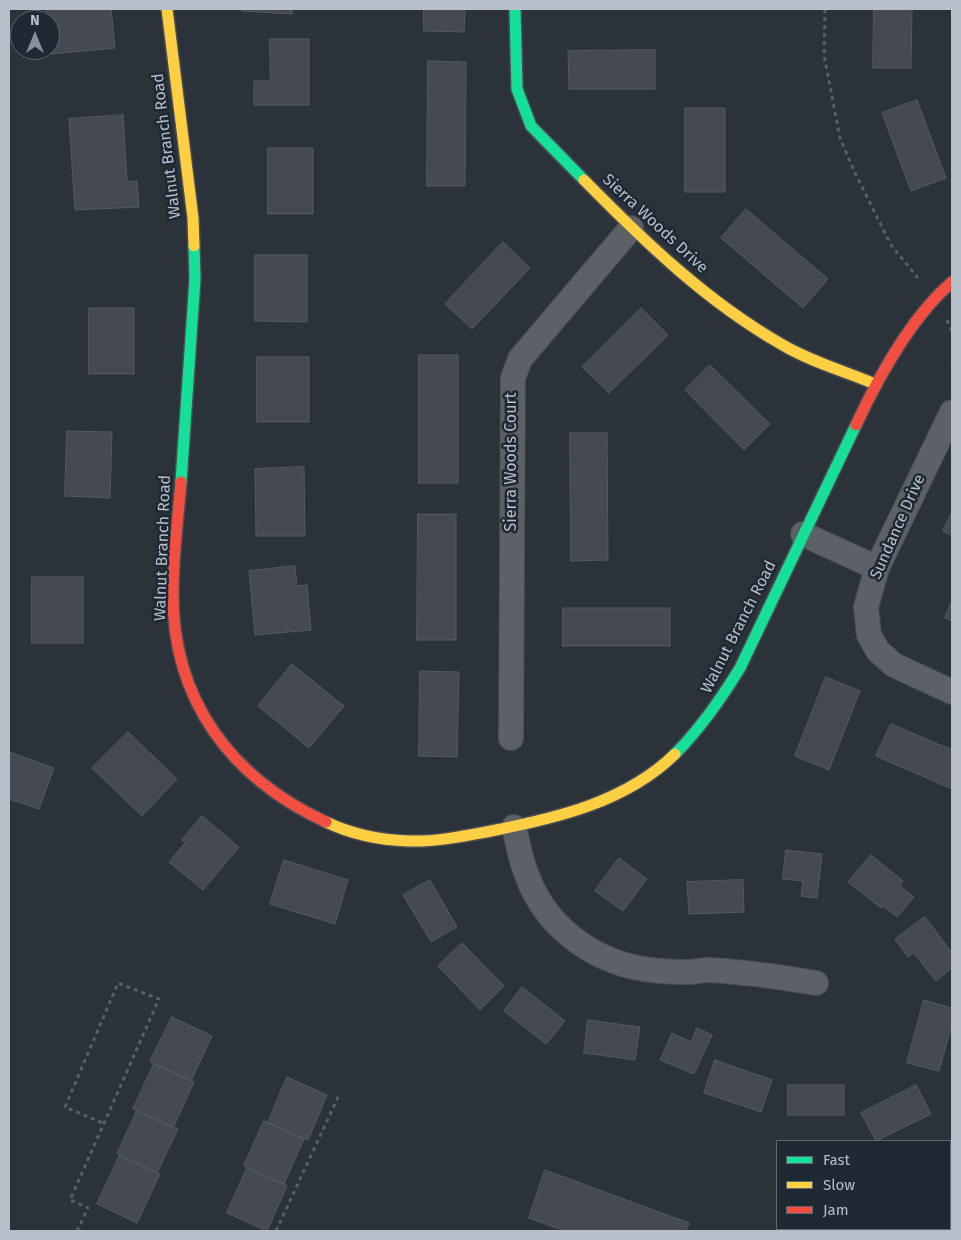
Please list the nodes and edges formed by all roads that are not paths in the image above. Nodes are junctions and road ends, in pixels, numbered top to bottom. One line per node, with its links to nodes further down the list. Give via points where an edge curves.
1 (167, 9): 11 (street, Walnut Branch Road, via 193,218 195,279 174,593 176,632 197,704 217,737 243,768 271,793 332,826 370,837 407,841 444,840)
2 (516, 9): 3 (street, Sierra Woods Drive, via 517,89 531,126)
3 (631, 228): 5 (street, Sierra Woods Drive, via 707,296 782,345); 10 (street, Sierra Woods Court, via 520,358 513,378)
4 (952, 282): 5 (street, Walnut Branch Road, via 929,303)
5 (875, 384): 7 (street, Walnut Branch Road)
6 (952, 412): 8 (street, Sundance Drive)
7 (803, 534): 8 (street); 11 (street, Walnut Branch Road, via 740,668 721,702 697,733 669,761 602,803 566,816)
8 (877, 568): 9 (street, Sundance Drive, via 866,607 869,635 878,651 894,665)
9 (952, 692)
10 (512, 738)
11 (514, 827): 12 (street, via 528,879 542,905 562,930 611,961 639,968 749,972)
12 (816, 983)

